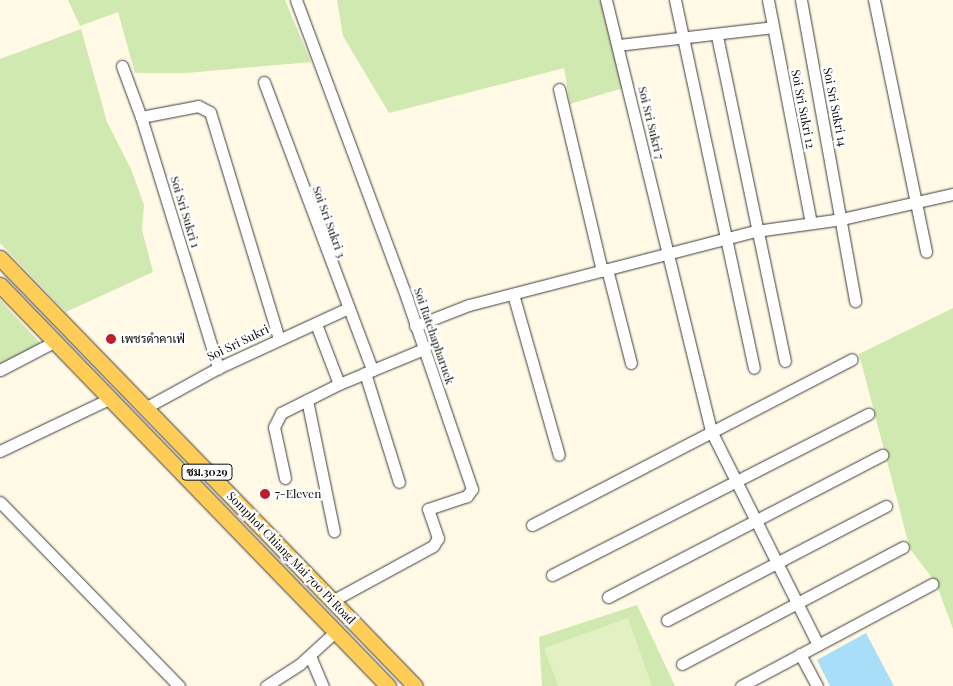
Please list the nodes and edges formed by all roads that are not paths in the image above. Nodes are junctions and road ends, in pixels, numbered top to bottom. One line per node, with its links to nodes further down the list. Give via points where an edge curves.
1 (296, 0): 30 (street, Soi Ratchapharuek)
2 (606, 0): 10 (street, Soi Sri Sukri 7)
3 (675, 0): 9 (street)
4 (768, 0): 7 (street, Soi Sri Sukri 12)
5 (801, 0): 17 (street, Soi Sri Sukri 14)
6 (874, 0): 16 (street)
7 (773, 27): 8 (street); 18 (street, Soi Sri Sukri 12)
8 (717, 36): 9 (street); 19 (street)
9 (683, 37): 10 (street); 20 (street)
10 (618, 46): 22 (street, Soi Sri Sukri 7)
11 (122, 66): 14 (street, Soi Sri Sukri 1)
12 (264, 82): 28 (street, Soi Sri Sukri 3)
13 (559, 89): 24 (street)
14 (141, 116): 31 (street, via 198,106 210,112); 37 (street, Soi Sri Sukri 1)
15 (953, 194): 16 (street)
16 (918, 203): 17 (street); 21 (street)
17 (842, 219): 18 (street); 27 (street, Soi Sri Sukri 14)
18 (811, 223): 19 (street)
19 (756, 231): 20 (street); 35 (street)
20 (724, 239): 22 (street); 38 (street)
21 (926, 252)
22 (668, 253): 24 (street); 46 (street, Soi Sri Sukri 7)
23 (0, 258): 44 (main road, Somphot Chiang Mai 700 Pi Road / ชม.3029)
24 (605, 270): 26 (street); 36 (street)
25 (0, 286): 32 (main road, Somphot Chiang Mai 700 Pi Road / ชม.3029)
26 (513, 294): 30 (street, via 460,308); 48 (street)
27 (855, 301)
28 (346, 310): 29 (street, Soi Sri Sukri); 40 (street, Soi Sri Sukri 3)
29 (316, 324): 31 (street, Soi Sri Sukri); 41 (street)
30 (415, 326): 33 (street, Soi Ratchapharuek)
31 (279, 339): 37 (street, Soi Sri Sukri)
32 (54, 342): 39 (street); 42 (main road, Somphot Chiang Mai 700 Pi Road / ชม.3029)
33 (424, 349): 40 (street); 63 (street, Soi Ratchapharuek, via 472,490 467,496 428,509 438,538 433,546)
34 (852, 359): 46 (street)
35 (785, 361)
36 (631, 363)
37 (218, 368): 44 (street, Soi Sri Sukri)
38 (754, 368)
39 (0, 370)
40 (368, 371): 41 (street); 52 (street, Soi Sri Sukri 3)
41 (339, 384): 43 (street)
42 (109, 399): 47 (street); 66 (main road, Somphot Chiang Mai 700 Pi Road / ชม.3029)
43 (307, 400): 50 (street, via 281,413 276,419 274,427); 57 (street)
44 (145, 408): 63 (main road, Somphot Chiang Mai 700 Pi Road / ชม.3029)
45 (868, 414): 51 (street)
46 (711, 431): 51 (street, Soi Sri Sukri 7); 56 (street)
47 (0, 451)
48 (559, 455)
49 (882, 455): 55 (street)
50 (285, 478)
51 (736, 481): 55 (street, Soi Sri Sukri 7); 60 (street)
52 (399, 482)
53 (0, 502): 71 (street)
54 (886, 506): 59 (street)
55 (756, 520): 59 (street, Soi Sri Sukri 7); 62 (street)
56 (532, 525)
57 (334, 531)
58 (903, 547): 64 (street)
59 (777, 563): 64 (street, Soi Sri Sukri 7); 65 (street)
60 (552, 575)
61 (932, 584): 67 (street)
62 (608, 597)
63 (332, 601): 75 (main road, Somphot Chiang Mai 700 Pi Road / ชม.3029)
64 (798, 603): 67 (street, Soi Sri Sukri 7); 70 (street)
65 (667, 620)
66 (335, 632): 69 (street); 74 (main road, Somphot Chiang Mai 700 Pi Road / ชม.3029)
67 (818, 645): 68 (street)
68 (800, 654): 76 (street); 77 (street)
69 (310, 656): 72 (street); 73 (street)
70 (682, 664)
71 (179, 686)
72 (266, 686)
73 (323, 686)
74 (388, 686)
75 (415, 686)
76 (741, 686)
77 (817, 686)

